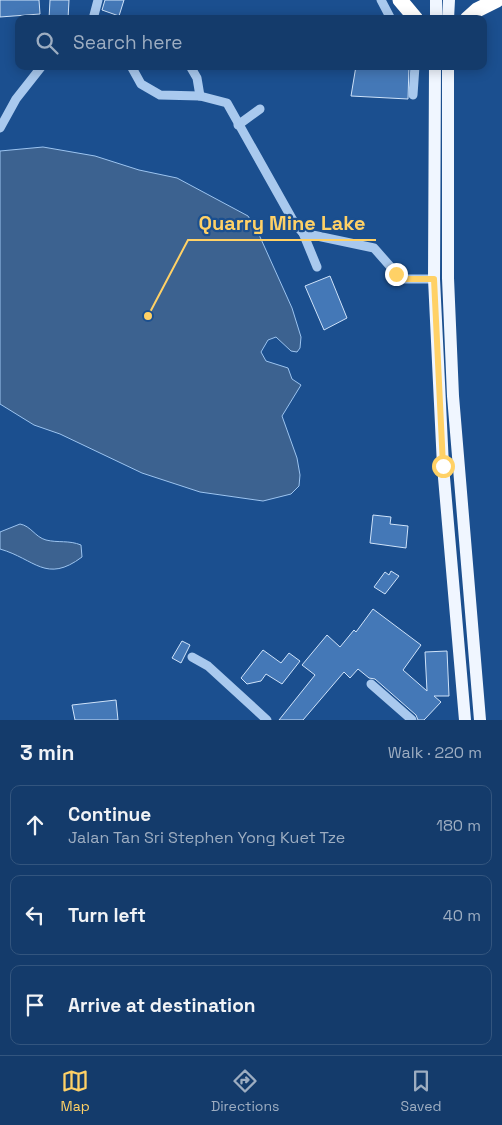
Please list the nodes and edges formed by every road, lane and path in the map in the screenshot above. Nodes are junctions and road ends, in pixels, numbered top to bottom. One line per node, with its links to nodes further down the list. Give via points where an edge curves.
1 (98, 0): 7 (street)
2 (381, 0): 8 (street)
3 (400, 0): 9 (highway)
4 (436, 0): 10 (main road)
5 (449, 0): 11 (main road)
6 (497, 0): 12 (highway)
7 (94, 15)
8 (389, 15)
9 (413, 15)
10 (436, 15)
11 (448, 15)
12 (471, 15)
13 (39, 70): 23 (street, via 16,99)
14 (133, 70): 20 (street, via 141,84 160,95)
15 (192, 70): 20 (street)
16 (415, 70): 19 (street)
17 (435, 70): 26 (main road)
18 (448, 70): 29 (main road, via 448,278 452,386)
19 (414, 94)
20 (200, 96): 22 (street, via 226,103)
21 (260, 109): 22 (street)
22 (238, 125): 24 (street)
23 (0, 128)
24 (303, 233): 25 (street); 26 (street, via 374,248 404,279)
25 (317, 267)
26 (434, 279): 32 (main road, via 443,466)
27 (192, 658): 30 (street, via 208,666)
28 (372, 684): 31 (street)
29 (478, 701): 32 (main road, via 473,715); 33 (main road)
30 (266, 720)
31 (412, 720)
32 (466, 720)
33 (480, 720)

